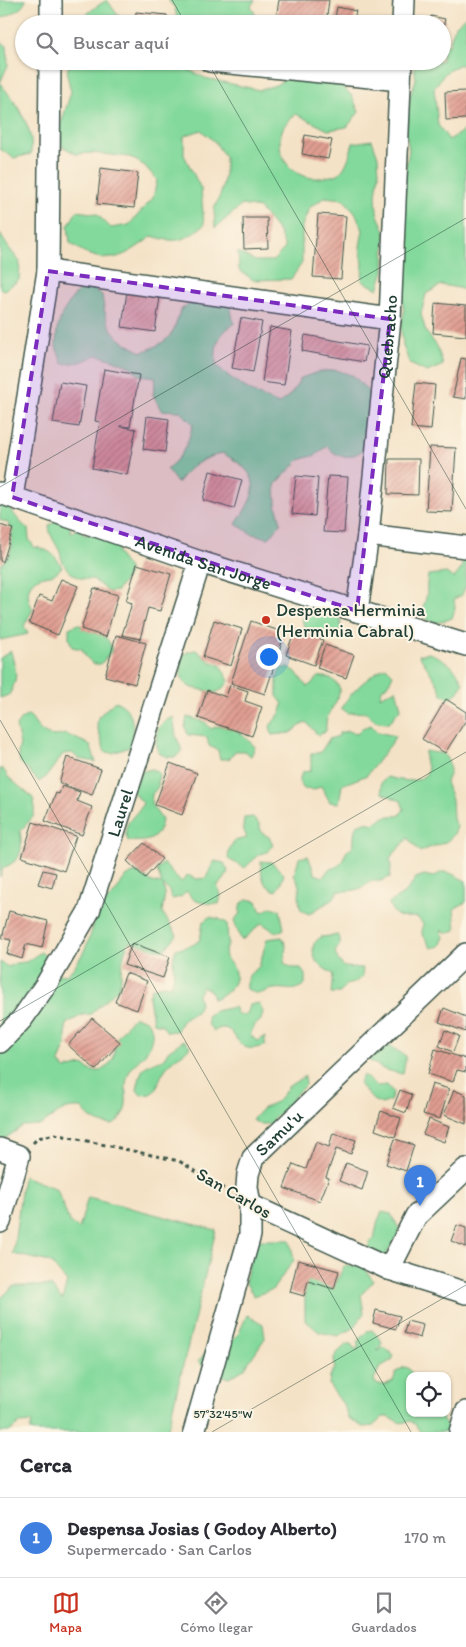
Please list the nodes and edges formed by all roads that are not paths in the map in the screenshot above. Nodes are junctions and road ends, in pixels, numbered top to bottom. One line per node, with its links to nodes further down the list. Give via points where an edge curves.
1 (51, 0): 3 (street)
2 (404, 0): 4 (street)
3 (51, 15)
4 (403, 15)
5 (50, 70): 7 (street)
6 (401, 70): 8 (street, Quebracho)
7 (48, 271): 8 (street); 9 (street)
8 (390, 319): 10 (street, Quebracho)
9 (6, 495): 12 (street, Avenida San Jorge)
10 (368, 535): 11 (street); 13 (street, Quebracho)
11 (466, 547)
12 (200, 562): 13 (street, Avenida San Jorge); 16 (street, Laurel, via 89,911 47,983 22,1019)
13 (357, 611): 14 (street, Avenida San Jorge)
14 (466, 646)
15 (466, 954): 19 (street, Samu'u, via 253,1158 247,1186)
16 (0, 1042)
17 (9, 1153): 20 (street)
18 (466, 1169): 21 (street, via 416,1216)
19 (250, 1205): 21 (street, San Carlos); 24 (street, Samu'u, via 250,1235)
20 (0, 1222)
21 (389, 1269): 22 (street, San Carlos)
22 (466, 1294)
23 (466, 1412): 25 (street)
24 (194, 1432)
25 (460, 1432)

